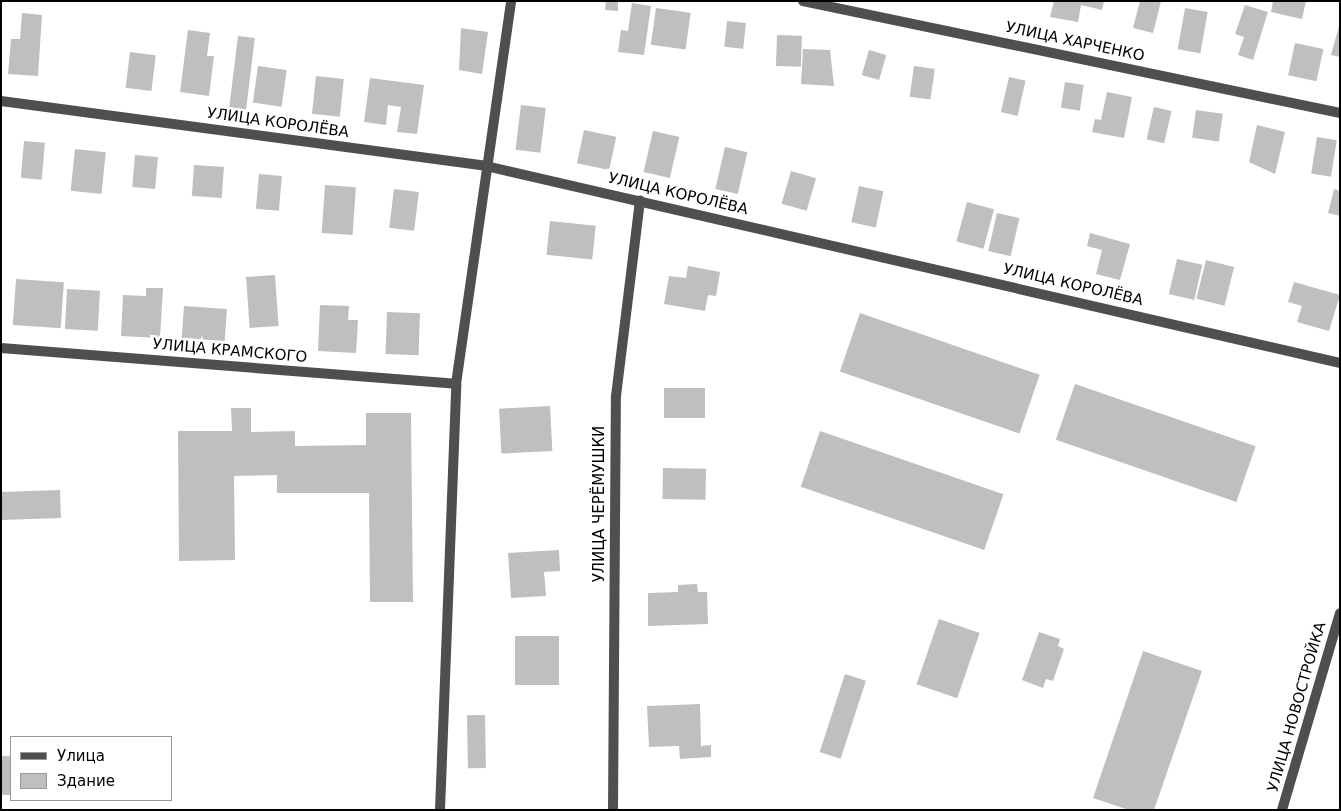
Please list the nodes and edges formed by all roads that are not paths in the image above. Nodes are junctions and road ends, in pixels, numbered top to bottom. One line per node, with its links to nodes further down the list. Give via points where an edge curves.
1 (511, 1): 5 (street)
2 (803, 1): 4 (street, УЛИЦА ХАРЧЕНКО)
3 (1, 101): 5 (street, УЛИЦА КОРОЛЁВА)
4 (1340, 112)
5 (486, 166): 6 (street, УЛИЦА КОРОЛЁВА); 9 (street)
6 (640, 200): 8 (street, УЛИЦА КОРОЛЁВА); 12 (street, УЛИЦА ЧЕРЁМУШКИ, via 616,396)
7 (1, 348): 9 (street, УЛИЦА КРАМСКОГО)
8 (1340, 363)
9 (456, 384): 11 (street)
10 (1340, 613): 13 (street, УЛИЦА НОВОСТРОЙКА)
11 (440, 810)
12 (613, 810)
13 (1282, 810)

